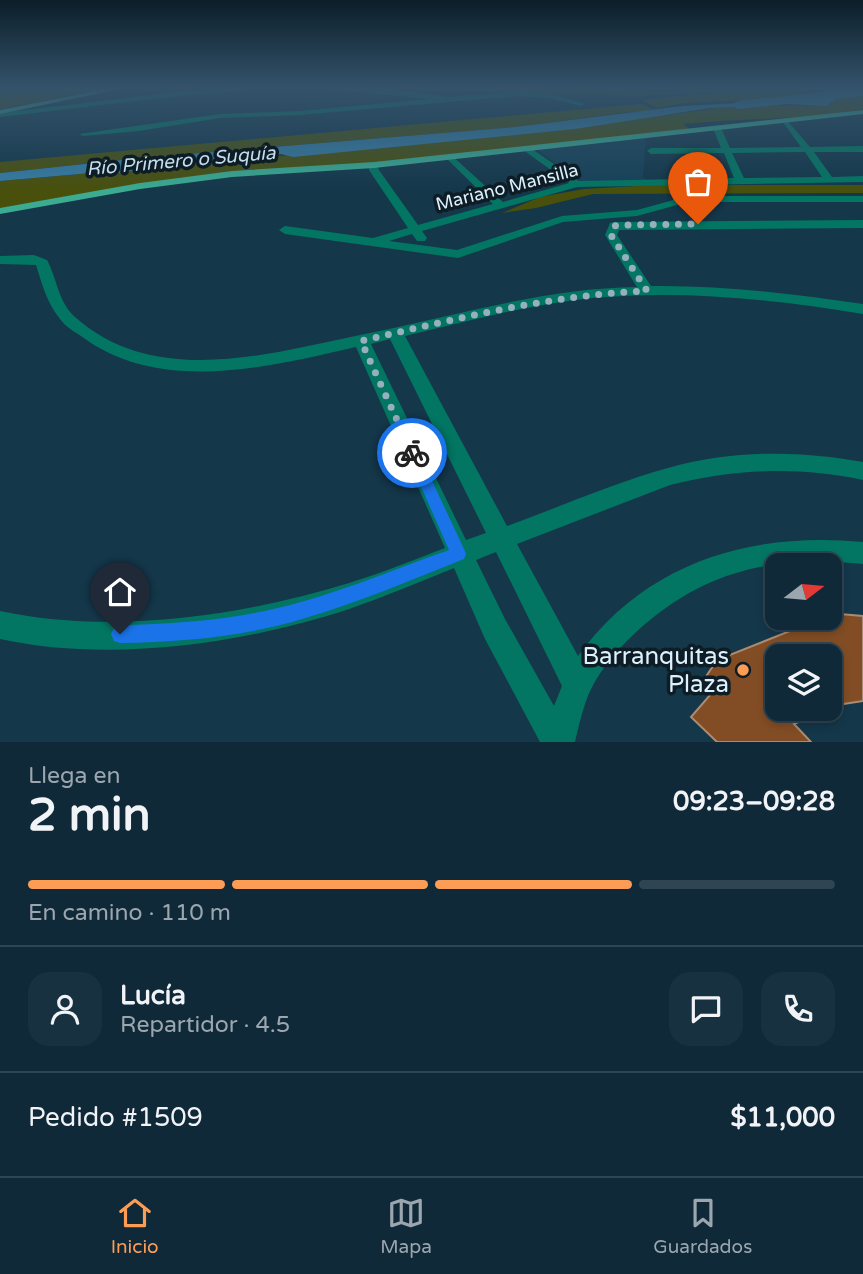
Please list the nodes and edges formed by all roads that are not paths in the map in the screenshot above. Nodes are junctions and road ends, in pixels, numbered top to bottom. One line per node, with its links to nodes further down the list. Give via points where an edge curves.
1 (786, 121): 7 (street)
2 (187, 122): 5 (street)
3 (780, 122): 4 (main road)
4 (717, 128): 6 (main road); 10 (street)
5 (83, 134)
6 (649, 135): 9 (main road); 13 (street)
7 (809, 149): 8 (street); 10 (street); 14 (street)
8 (863, 149)
9 (529, 150): 11 (main road); 17 (street)
10 (727, 150): 13 (street); 16 (street)
11 (450, 157): 12 (main road); 19 (street)
12 (374, 165): 20 (main road, via 297,167 158,182); 22 (street)
13 (650, 166): 16 (street, Mariano Mansilla); 17 (street, Mariano Mansilla)
14 (829, 179): 15 (street, Mariano Mansilla); 16 (street, Mariano Mansilla)
15 (863, 179)
16 (740, 180)
17 (577, 184): 19 (street, Mariano Mansilla)
18 (863, 199): 25 (street, via 688,199 637,213 562,219 468,253)
19 (499, 205): 22 (street, Mariano Mansilla)
20 (0, 211)
21 (863, 224): 27 (street, via 614,226 611,235)
22 (415, 228): 24 (street, Mariano Mansilla); 25 (street)
23 (285, 230): 24 (street)
24 (372, 242): 25 (street)
25 (428, 249)
26 (0, 260): 30 (street, via 34,258 42,263 68,319 108,347 138,356 192,366 241,365)
27 (647, 291): 28 (street, via 734,292); 29 (street, via 578,295)
28 (863, 309)
29 (395, 333): 30 (street); 32 (street)
30 (361, 341): 34 (street)
31 (863, 471): 32 (street, via 775,461 705,467)
32 (501, 540): 34 (street); 36 (street)
33 (863, 553): 36 (street, via 776,552 736,558 704,570 639,611 607,642)
34 (458, 554): 35 (street, via 326,603 238,625 179,633 66,634); 37 (street)
35 (0, 625)
36 (577, 685): 37 (street)
37 (558, 742)

